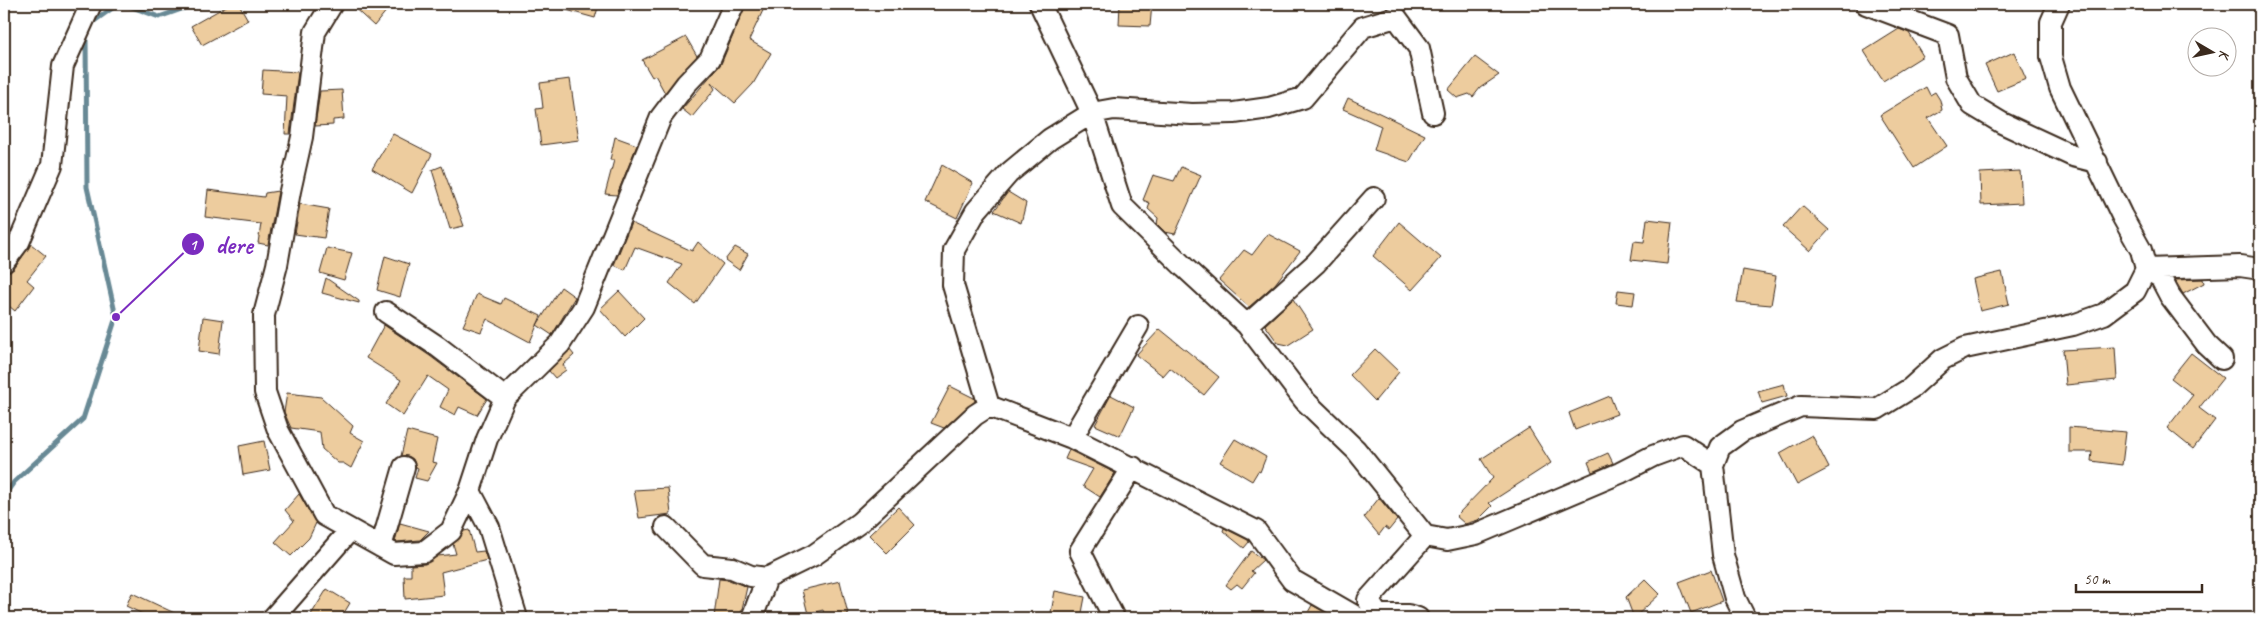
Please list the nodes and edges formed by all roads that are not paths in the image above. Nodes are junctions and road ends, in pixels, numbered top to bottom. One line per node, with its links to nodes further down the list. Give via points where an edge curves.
1 (91, 4): 11 (street, via 63,66 52,166 20,242)
2 (332, 4): 26 (street, via 315,32 302,137 264,315 265,392 278,430 324,515)
3 (734, 4): 18 (street, via 710,59 661,117 584,306 560,344)
4 (1040, 4): 7 (street)
5 (1866, 4): 9 (street, via 1948,34 1956,78 1972,105 2002,123 2073,156)
6 (2059, 4): 9 (street, via 2051,22 2051,57 2060,88)
7 (1092, 113): 8 (street, via 1114,109 1234,113 1269,108 1303,98 1363,27 1396,17 1420,48); 15 (street, via 1122,206); 19 (street, via 1050,139 1009,173 976,211 954,250 953,285)
8 (1433, 113)
9 (2097, 162): 13 (street, via 2142,250)
10 (1374, 198): 15 (street, via 1316,263)
11 (4, 262)
12 (2260, 268): 13 (street)
13 (2146, 270): 17 (street, via 2160,277 2170,296 2207,345); 21 (street, via 2135,291 2104,314 2041,333 1965,348 1943,359 1911,388 1877,409 1801,406 1742,431 1720,447)
14 (386, 312): 18 (street)
15 (1247, 325): 27 (street, via 1304,400 1356,450)
16 (1138, 326): 20 (street)
17 (2222, 359)
18 (505, 398): 24 (street, via 487,438)
19 (989, 406): 20 (street); 29 (street, via 953,435 860,523 814,555)
20 (1072, 438): 23 (street)
21 (1713, 465): 27 (street, via 1683,445 1476,534 1446,540); 36 (street, via 1724,555 1735,598)
22 (404, 467): 28 (street)
23 (1133, 467): 33 (street, via 1080,551); 34 (street, via 1256,531 1292,580)
24 (470, 492): 28 (street, via 451,530 424,552 394,554); 31 (street, via 488,527)
25 (666, 526): 29 (street, via 703,565 732,568)
26 (350, 530): 28 (street); 30 (street)
27 (1425, 536): 35 (street, via 1368,600 1378,614)
28 (381, 547)
29 (767, 578): 32 (street)
30 (273, 618)
31 (517, 618)
32 (752, 618)
33 (1114, 618)
34 (1358, 618)
35 (1418, 618)
36 (1745, 618)

